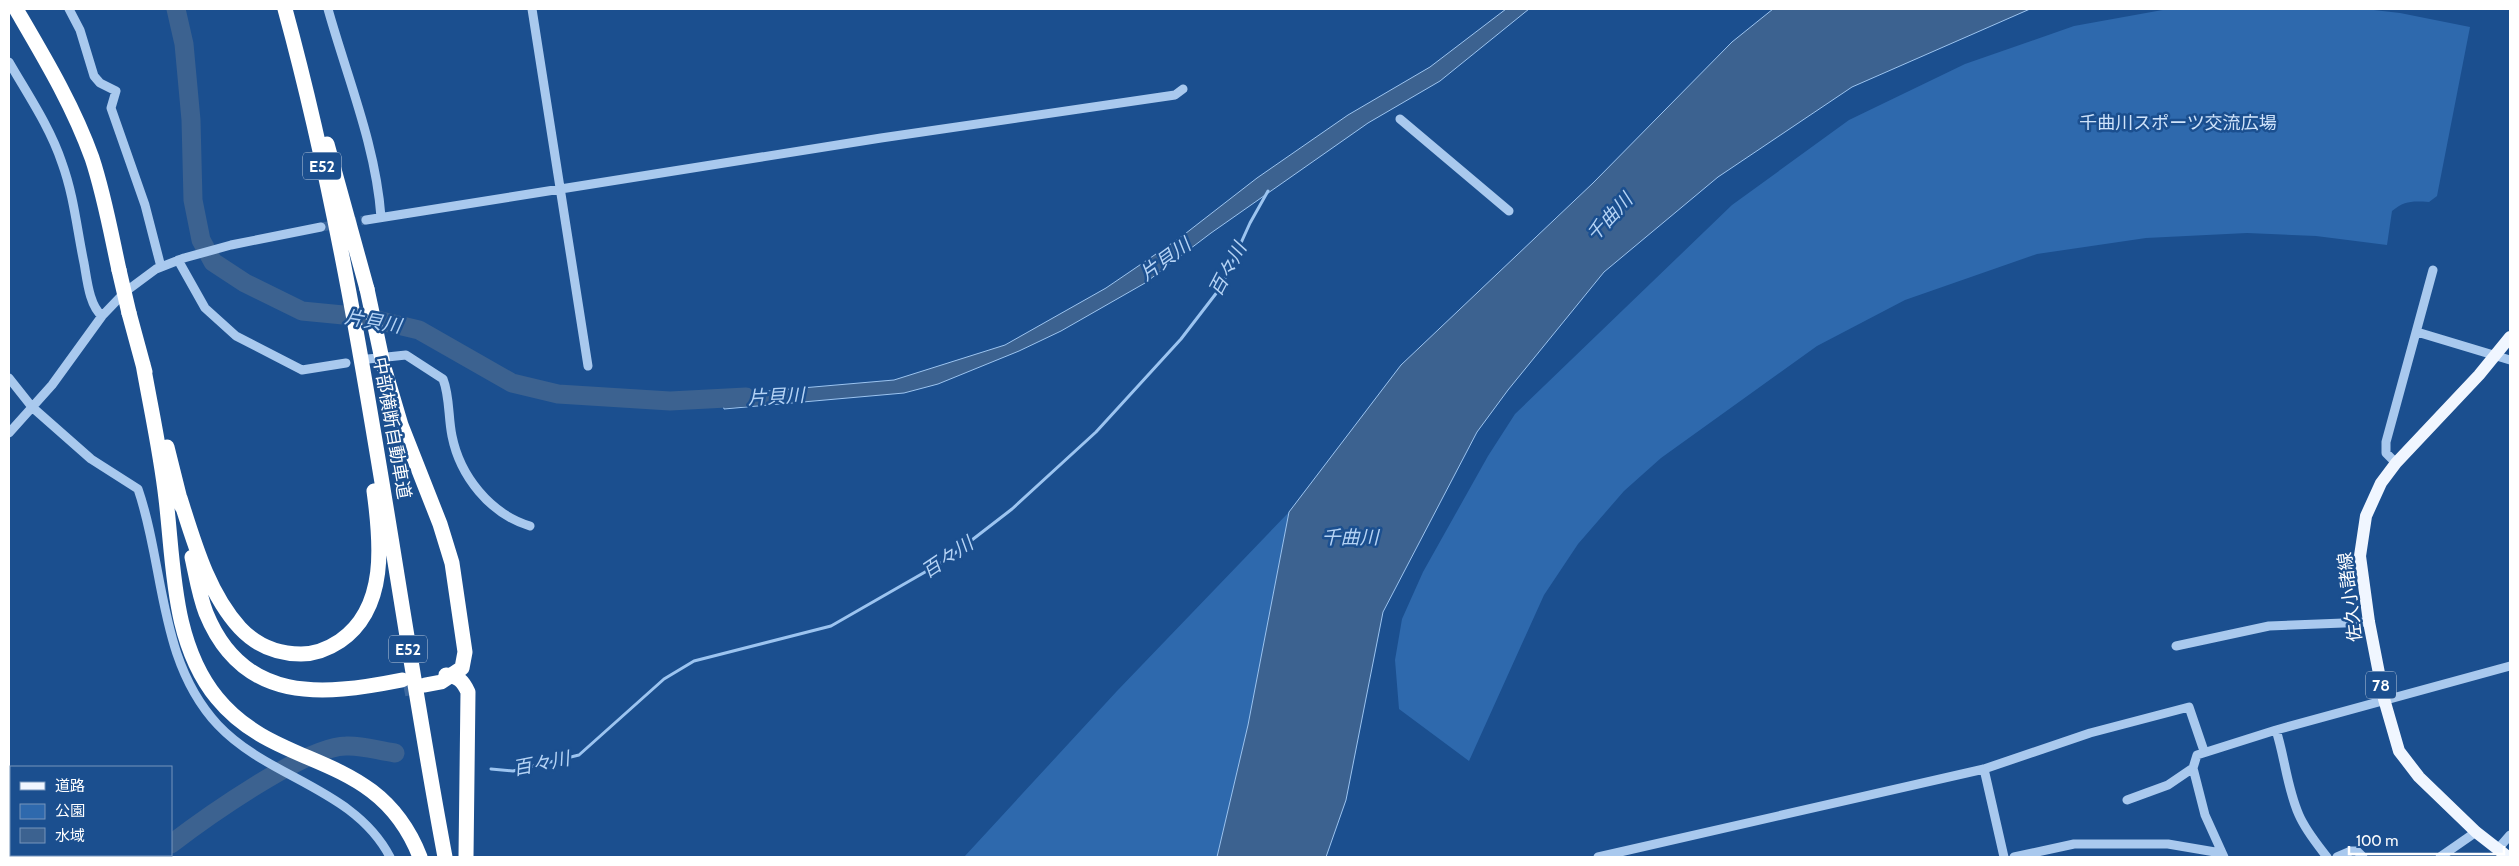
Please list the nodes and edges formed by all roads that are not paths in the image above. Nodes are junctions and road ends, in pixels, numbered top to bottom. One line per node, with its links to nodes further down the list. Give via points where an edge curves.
1 (16, 9): 29 (highway, bridge, via 60,87 97,176)
2 (69, 9): 16 (street, via 80,30 94,76 116,91 111,108 145,205)
3 (285, 9): 6 (highway, 中部横断自動車道 / E52)
4 (328, 9): 12 (street, via 373,158 380,191)
5 (532, 9): 10 (street)
6 (296, 47): 22 (highway, 中部横断自動車道 / E52, via 333,216); 34 (highway, bridge, via 367,289 400,425 440,524 453,570 465,659 462,668)
7 (9, 62): 18 (street, via 41,117 63,164 94,306)
8 (1183, 89): 10 (street, via 1175,95)
9 (1400, 119): 11 (street)
10 (561, 189): 12 (street); 24 (street)
11 (1509, 211)
12 (381, 217): 13 (street)
13 (366, 220)
14 (321, 227): 15 (street, via 231,245)
15 (181, 259): 16 (street); 22 (street, via 205,308 236,336 302,370)
16 (161, 267): 18 (street, via 125,292)
17 (2432, 270): 19 (street)
18 (102, 316): 26 (street)
19 (2417, 332): 21 (street); 28 (street, via 2386,442 2386,453)
20 (2510, 337): 21 (main road, 佐久小諸線 / 78)
21 (2496, 355): 23 (street); 28 (main road, 佐久小諸線 / 78)
22 (356, 358): 29 (highway, via 379,541 374,596 350,635 320,652 306,654 274,651 252,639 230,616 213,587); 30 (street, via 406,355 443,379 456,452 470,479 504,514); 49 (highway, 中部横断自動車道 / E52)
23 (2510, 360)
24 (588, 366)
25 (9, 378): 26 (street)
26 (32, 407): 27 (street); 47 (street, via 90,459 138,490 172,637 183,670 217,724 246,749 358,814 379,838)
27 (9, 433)
28 (2396, 463): 31 (main road, 佐久小諸線 / 78, via 2375,494 2363,526 2361,563)
29 (173, 498): 36 (highway, via 196,613 214,648 230,666 256,685 292,698 332,700); 48 (highway, via 170,545 181,617 200,673 217,698 236,718 265,737 356,778 384,802 406,830)
30 (530, 526)
31 (2368, 622): 32 (street, via 2269,626); 37 (main road, 佐久小諸線 / 78)
32 (2176, 646)
33 (2510, 666): 37 (street)
34 (452, 676): 35 (highway, via 441,682); 50 (highway, via 462,681 468,692)
35 (424, 681)
36 (403, 684)
37 (2384, 699): 38 (street); 43 (main road, 佐久小諸線 / 78, via 2396,743 2406,762)
38 (2276, 730): 39 (street); 54 (street, via 2298,814)
39 (2204, 751): 40 (street, via 2189,708 2090,733); 41 (street, via 2196,756)
40 (1984, 768): 51 (street); 52 (street)
41 (2193, 768): 42 (street, via 2168,785); 46 (street, via 2206,815)
42 (2127, 800)
43 (2476, 832): 45 (main road, 佐久小諸線 / 78); 57 (street)
44 (2510, 835): 45 (street)
45 (2497, 850): 58 (main road, 佐久小諸線 / 78)
46 (2223, 855): 53 (street, via 2168,844 2074,844)
47 (390, 857)
48 (420, 857)
49 (445, 857)
50 (466, 857)
51 (1598, 857)
52 (2004, 857)
53 (2014, 857)
54 (2327, 857)
55 (2337, 857): 56 (street, via 2358,851)
56 (2363, 857)
57 (2440, 857)
58 (2508, 857)

